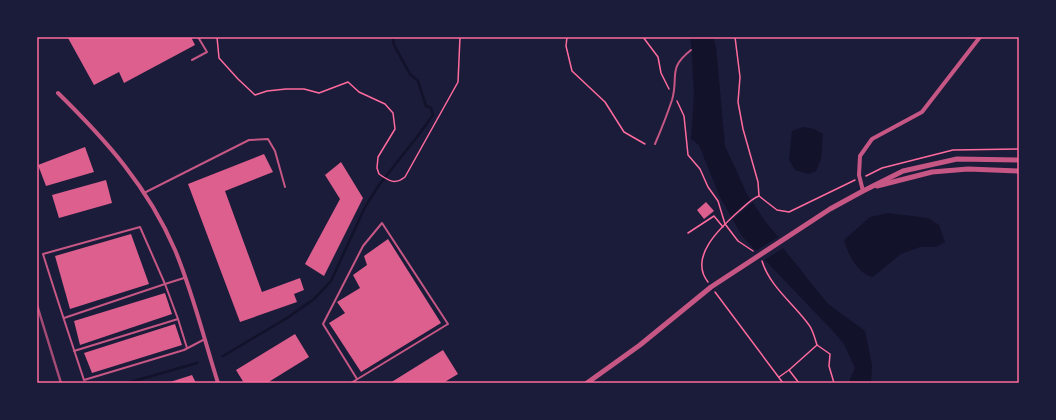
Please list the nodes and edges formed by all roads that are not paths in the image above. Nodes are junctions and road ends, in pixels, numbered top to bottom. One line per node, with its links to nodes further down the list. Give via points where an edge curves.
1 (198, 37): 4 (lane, via 207,52)
2 (980, 37): 10 (street, via 922,112 872,139 860,156 859,175)
3 (691, 50): 6 (lane, via 679,59 673,98)
4 (192, 60)
5 (58, 93): 11 (street, via 100,134)
6 (655, 144)
7 (1019, 160): 10 (street, via 957,159 903,171)
8 (1019, 171): 10 (street, via 968,169 932,172)
9 (285, 187): 11 (lane, via 275,151 268,140 249,140)
10 (863, 191): 22 (street, via 830,209 711,287 640,345)
11 (144, 193): 12 (street, via 164,227)
12 (186, 277): 13 (lane); 16 (street)
13 (165, 284): 14 (lane); 14 (lane, via 140,227 43,254); 15 (lane)
14 (64, 318): 18 (lane)
15 (178, 319): 17 (lane); 18 (lane)
16 (205, 339): 17 (lane); 20 (street)
17 (187, 348): 18 (lane, via 84,380)
18 (74, 351)
19 (357, 379): 19 (lane, via 448,324 382,223 363,246 323,324); 21 (lane)
20 (218, 383)
21 (352, 383)
22 (587, 383)

